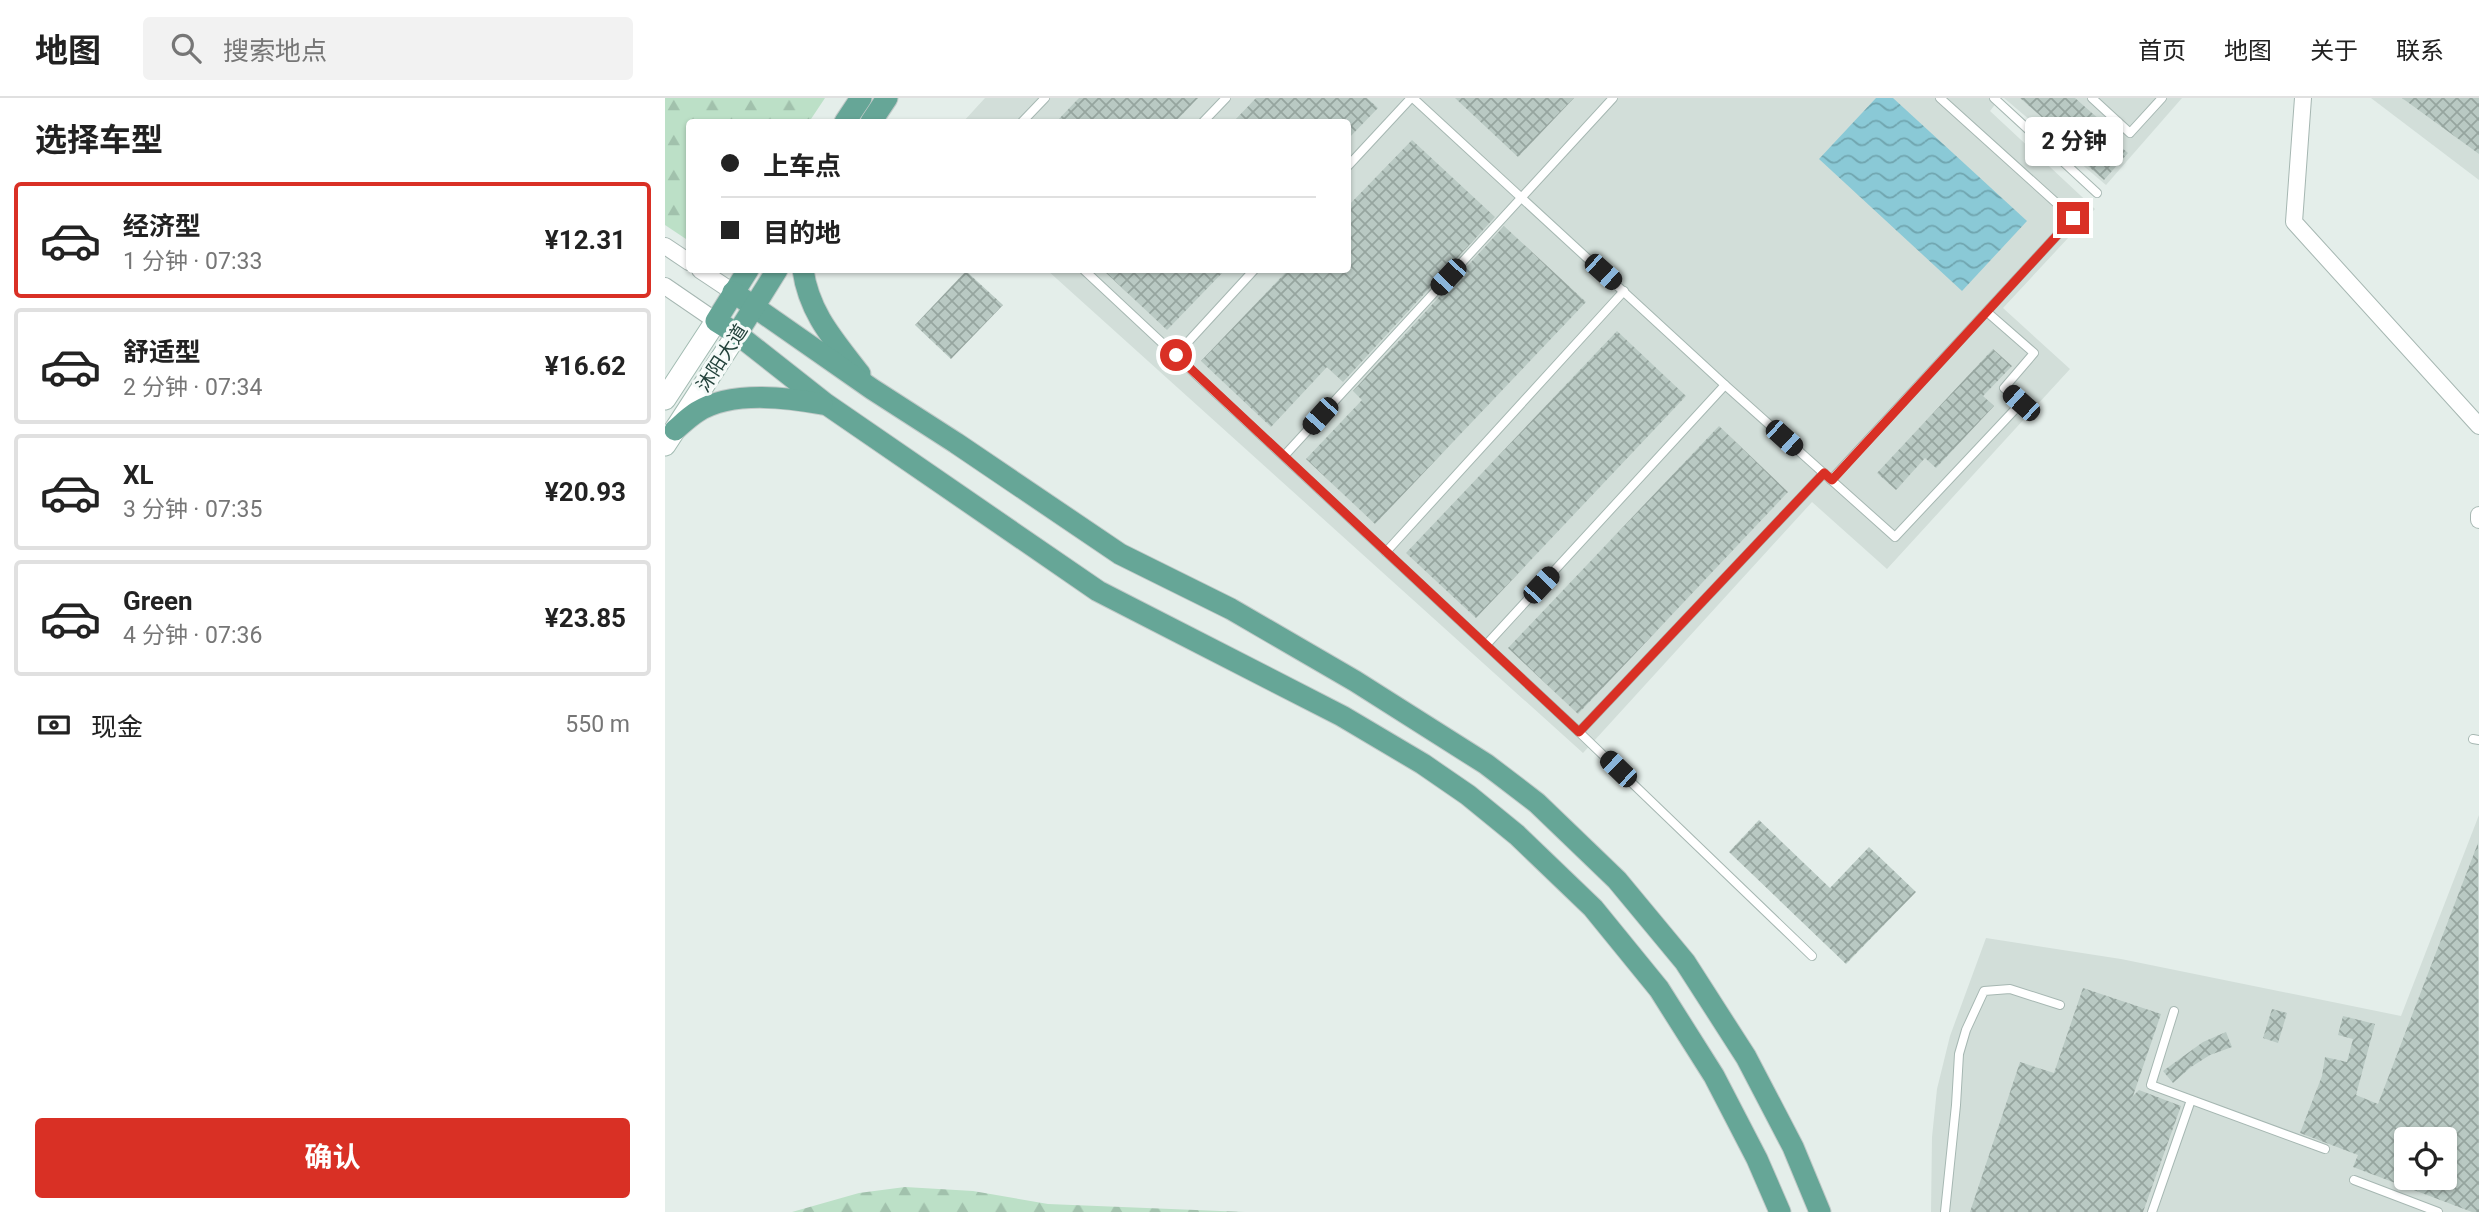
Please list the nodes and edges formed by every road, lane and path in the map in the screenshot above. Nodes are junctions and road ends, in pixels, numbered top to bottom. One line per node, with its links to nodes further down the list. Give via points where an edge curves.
1 (861, 98): 12 (main road)
2 (887, 98): 13 (main road)
3 (1045, 98): 14 (lane)
4 (1226, 98): 15 (lane)
5 (1412, 98): 16 (lane); 18 (lane)
6 (1613, 98): 18 (lane)
7 (1940, 98): 31 (lane, via 2073,218)
8 (1994, 98): 17 (lane)
9 (2092, 98): 10 (lane, via 2130,133)
10 (2162, 98)
11 (2303, 98): 39 (street, via 2294,222)
12 (847, 119)
13 (872, 119)
14 (1025, 119)
15 (1206, 119)
16 (1351, 163)
17 (2097, 194)
18 (1521, 197): 28 (lane); 41 (lane)
19 (665, 246): 20 (street)
20 (686, 260)
21 (704, 273): 29 (street)
22 (746, 273): 29 (main road, 沐阳大道)
23 (775, 273): 30 (main road, 沐阳大道)
24 (804, 273): 36 (main road, via 814,312)
25 (1087, 273): 34 (lane)
26 (1251, 273): 34 (lane)
27 (665, 286): 32 (street)
28 (1624, 290): 35 (lane); 44 (lane)
29 (733, 292): 30 (main road); 32 (main road, 沐阳大道)
30 (754, 307): 33 (main road, 沐阳大道); 36 (main road)
31 (1987, 312): 43 (lane); 43 (lane, via 2034,353 2004,388 2021,403 1895,537)
32 (716, 321): 33 (main road); 37 (main road, 沐阳大道)
33 (737, 334): 38 (main road); 40 (main road, 沐阳大道)
34 (1176, 355): 41 (lane)
35 (1725, 385): 42 (lane); 45 (lane)
36 (872, 389): 54 (main road, via 1120,554 1231,609 1355,681 1486,764 1537,803 1616,880 1685,962 1746,1057 1793,1147)
37 (665, 399)
38 (826, 404): 40 (main road, via 787,398 718,404 698,411); 53 (main road, via 1098,591 1342,716 1423,764 1517,835 1593,908 1660,989 1714,1076)
39 (2479, 426)
40 (670, 438)
41 (1284, 456): 44 (lane)
42 (1824, 473): 43 (lane); 46 (lane)
43 (1832, 480)
44 (1387, 552): 45 (lane)
45 (1486, 645): 46 (lane)
46 (1579, 732): 47 (lane)
47 (1812, 956)
48 (2060, 1005): 55 (lane, via 2010,989 1984,991 1959,1054)
49 (2174, 1011): 50 (lane, via 2151,1085)
50 (2191, 1100): 51 (lane); 56 (lane)
51 (2325, 1149)
52 (2354, 1180): 57 (lane)
53 (1780, 1212)
54 (1820, 1212)
55 (1945, 1212)
56 (2152, 1212)
57 (2438, 1212)

